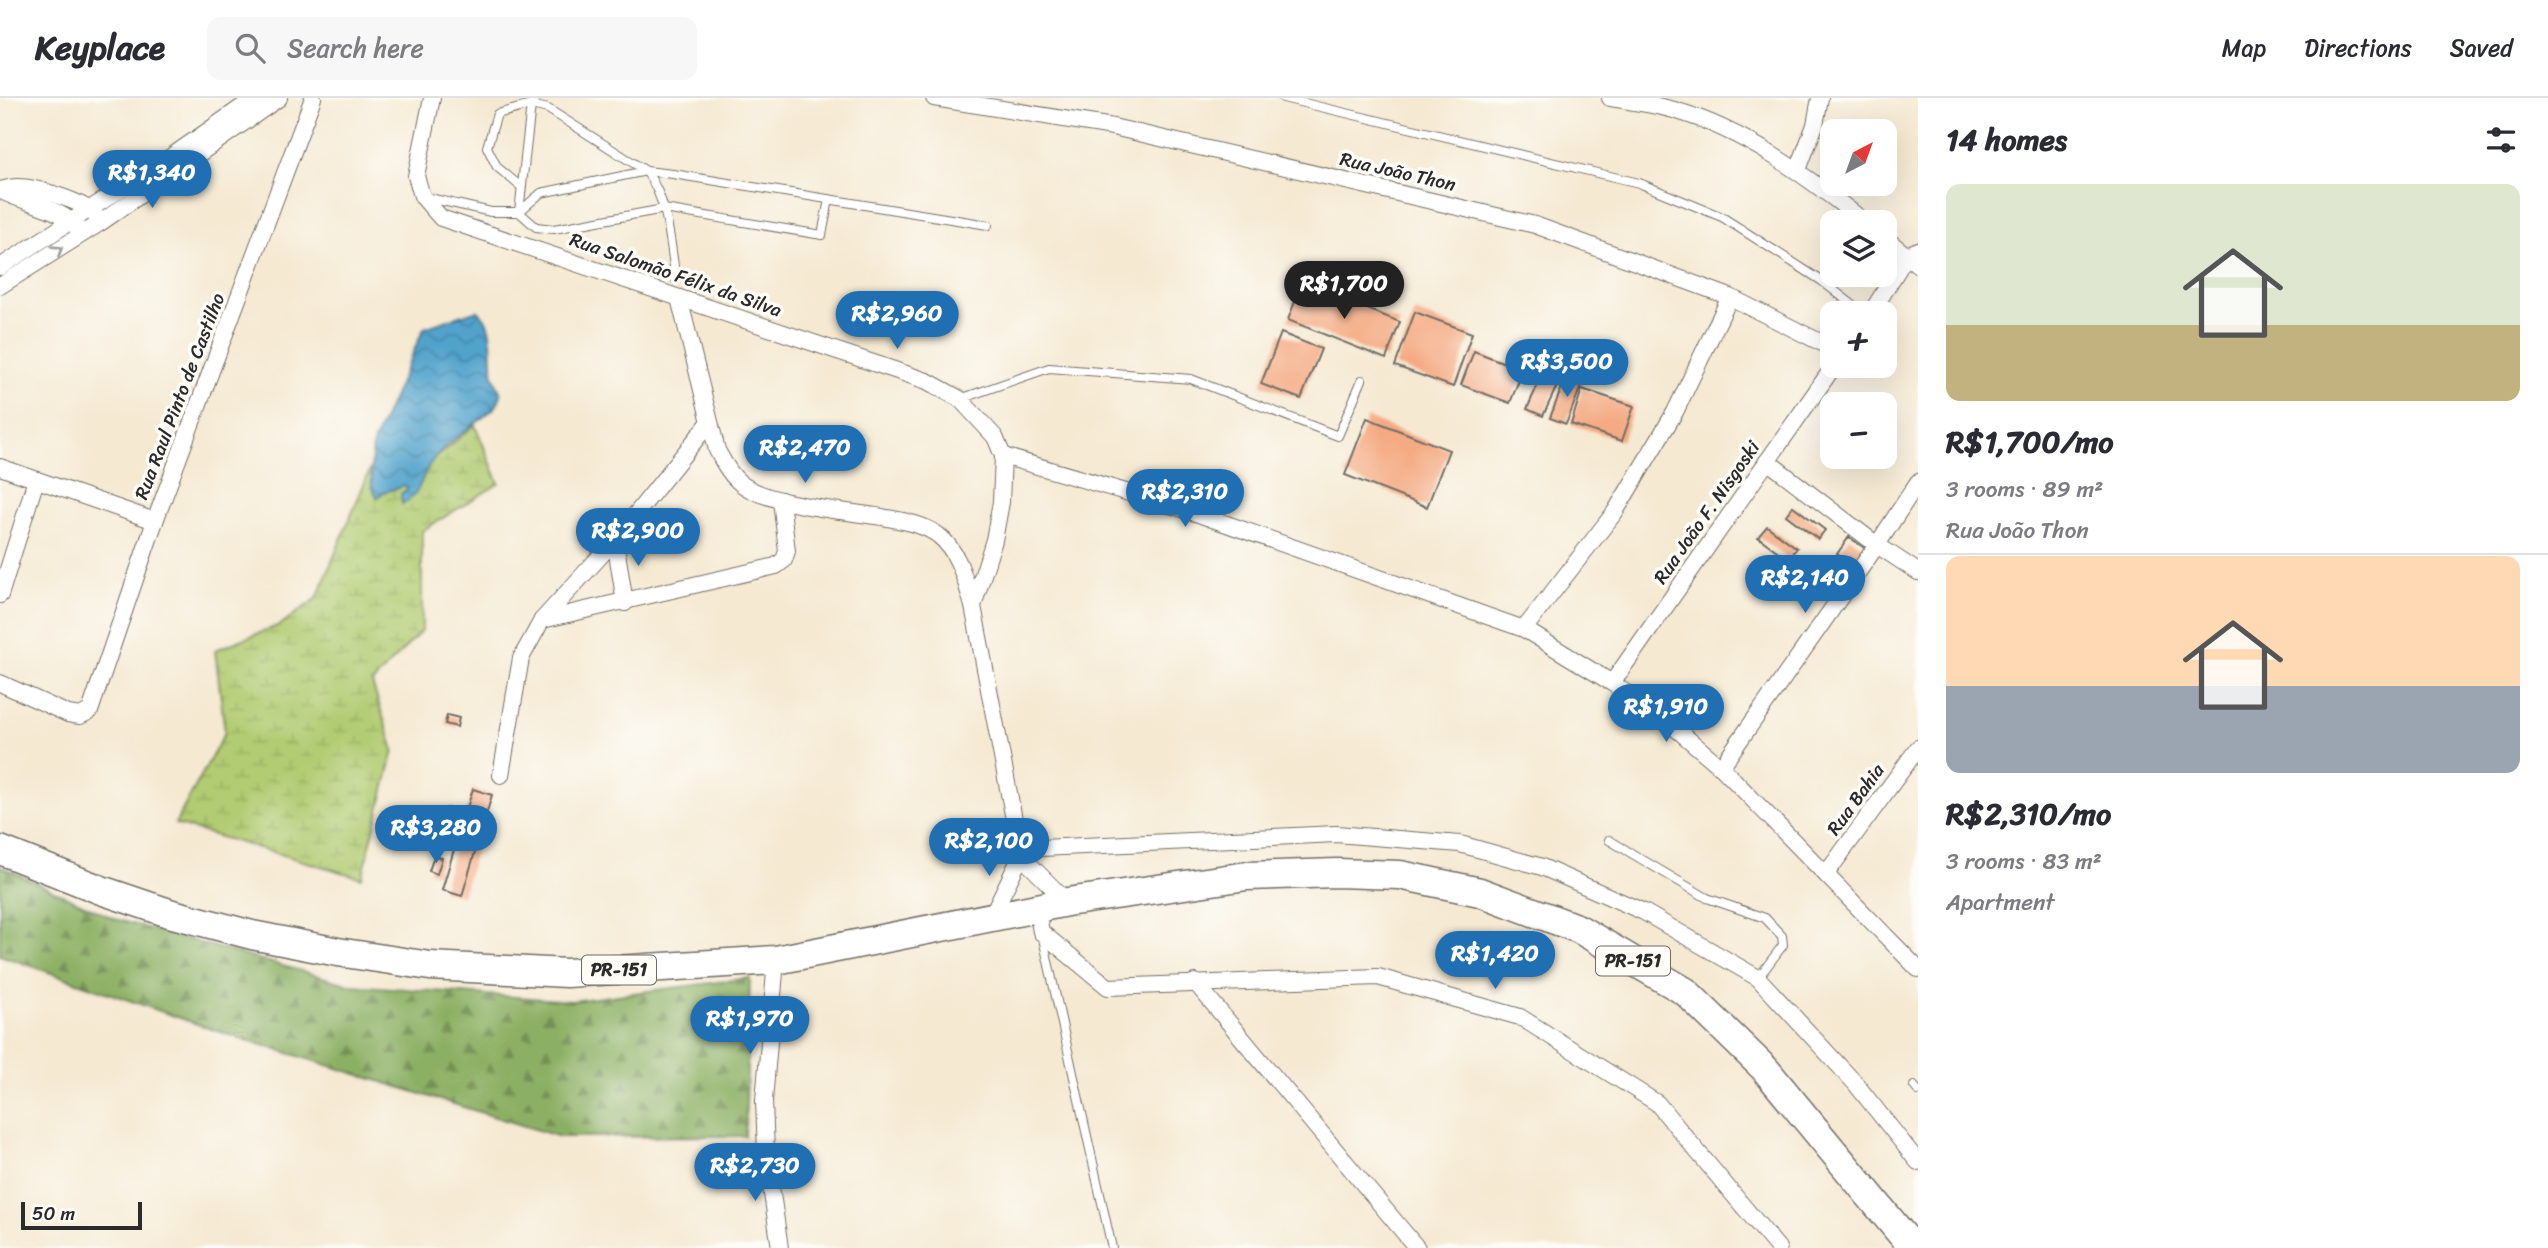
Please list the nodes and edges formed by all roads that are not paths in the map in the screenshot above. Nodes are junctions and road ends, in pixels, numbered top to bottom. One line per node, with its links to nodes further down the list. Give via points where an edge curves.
1 (256, 98): 19 (street)
2 (279, 98): 19 (street)
3 (313, 98): 42 (street, Rua Raul Pinto de Castilho)
4 (432, 98): 14 (street, via 416,176)
5 (934, 98): 27 (street, Rua João Thon, via 1113,127 1504,216)
6 (1283, 98): 29 (lane, via 1639,183 1722,217)
7 (1610, 98): 10 (street, via 1673,110 1723,128)
8 (1821, 98): 10 (street)
9 (531, 105): 11 (lane, via 548,109); 12 (lane); 12 (lane, via 497,114 487,147 496,167)
10 (1798, 170): 17 (street)
11 (646, 172): 15 (lane); 16 (lane, via 657,186); 18 (lane, via 541,193)
12 (520, 186): 18 (lane)
13 (0, 190): 19 (street, via 40,191 71,200); 21 (street, via 61,215)
14 (422, 196): 18 (lane, via 491,212); 28 (street, Rua Salomão Félix da Silva, via 441,218)
15 (829, 199): 16 (lane, via 822,235); 20 (lane)
16 (664, 209): 18 (lane, via 554,229 536,227); 25 (lane)
17 (1850, 210)
18 (519, 212)
19 (95, 216): 21 (street)
20 (988, 225)
21 (78, 228): 24 (street); 26 (street, one-way to 21)
22 (1897, 246): 23 (street)
23 (1914, 257): 30 (street)
24 (0, 267)
25 (676, 280)
26 (0, 286)
27 (1730, 297): 31 (street, Rua João Thon); 50 (street, via 1675,412 1615,512)
28 (679, 298): 34 (street, Rua Salomão Félix da Silva, via 927,381); 35 (street)
29 (1848, 301)
30 (1880, 301)
31 (1820, 342)
32 (1826, 378): 37 (street, Rua João F. Nisgoski)
33 (1362, 380): 34 (lane, via 1338,436 1191,379 1049,368)
34 (960, 399): 36 (street, Rua Salomão Félix da Silva, via 995,437)
35 (709, 423): 41 (street, via 726,468 739,483); 43 (street)
36 (1003, 456): 48 (street, via 995,540); 50 (street, via 1187,510)
37 (1767, 461): 44 (street); 52 (street, Rua João F. Nisgoski)
38 (0, 467): 39 (street)
39 (36, 480): 42 (street); 46 (street)
40 (1918, 482): 44 (street)
41 (781, 500): 47 (street, via 787,551 776,566); 48 (street, via 914,523 939,536 954,553)
42 (155, 521): 51 (street, Rua Raul Pinto de Castilho, via 90,710 80,716 68,715)
43 (615, 540): 47 (street); 49 (street)
44 (1877, 545): 45 (street); 54 (street)
45 (1918, 572)
46 (0, 595)
47 (625, 603): 49 (street)
48 (973, 606): 58 (street)
49 (542, 620): 55 (street, via 520,658)
50 (1524, 629): 52 (street)
51 (0, 683)
52 (1612, 683): 54 (street)
53 (1918, 748): 59 (street, Rua Bahia)
54 (1721, 767): 59 (street)
55 (501, 775)
56 (1609, 840): 65 (lane, via 1707,898 1765,918 1782,936 1783,945)
57 (0, 850): 63 (highway, PR-151, via 169,913 252,935 430,966 566,972)
58 (1021, 852): 60 (street); 61 (street); 65 (street, via 1336,834 1460,844 1542,867 1644,912)
59 (1826, 874): 64 (street)
60 (1068, 902): 62 (highway, PR-151); 72 (highway, PR-151, via 1247,876 1400,875 1480,891 1578,929 1686,992 1765,1069)
61 (991, 917): 62 (highway, PR-151); 63 (highway, PR-151)
62 (1039, 920): 66 (street, via 1108,987); 69 (lane)
63 (776, 960): 68 (street, via 764,1101 766,1153)
64 (1918, 969)
65 (1758, 978): 67 (street, via 1855,1083)
66 (1195, 982): 70 (street); 71 (street, via 1377,977 1520,1017 1657,1102)
67 (1918, 1162)
68 (780, 1248)
69 (1112, 1248)
70 (1417, 1248)
71 (1778, 1248)
72 (1913, 1248)

